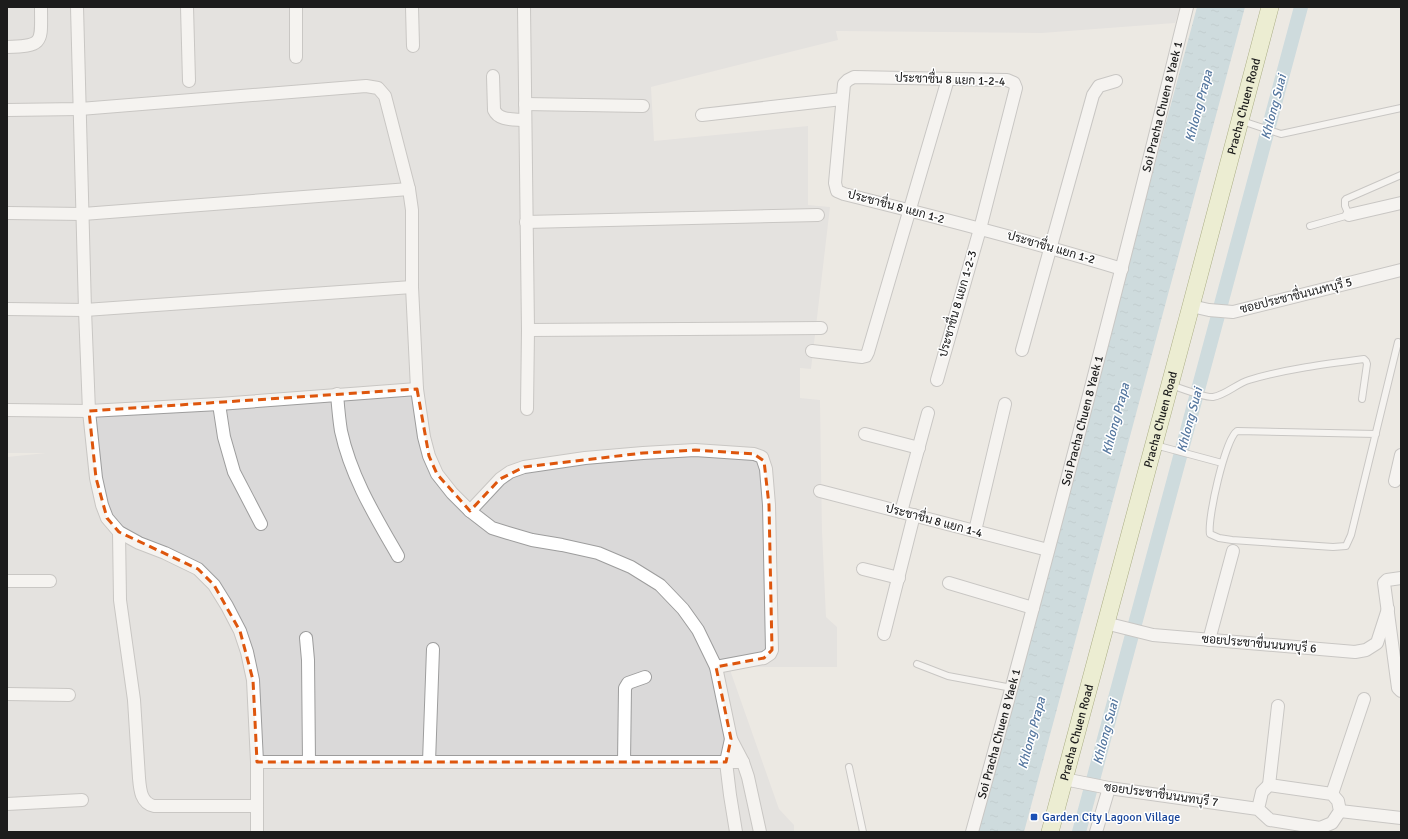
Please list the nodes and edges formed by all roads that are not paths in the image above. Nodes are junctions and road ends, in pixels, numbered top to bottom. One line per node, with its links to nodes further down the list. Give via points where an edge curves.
1 (41, 7): 10 (street, via 39,41 25,46)
2 (77, 7): 21 (street)
3 (187, 7): 16 (street)
4 (296, 7): 11 (street)
5 (412, 7): 9 (street)
6 (524, 7): 18 (street)
7 (1187, 7): 38 (street, Soi Pracha Chuen 8 Yaek 1)
8 (1270, 7): 25 (main road, Pracha Chuen Road)
9 (412, 46)
10 (7, 47)
11 (296, 57)
12 (493, 76): 24 (street, via 496,115)
13 (854, 77): 14 (street, ประชาชื่น 8 แยก 1-2-4); 17 (street, ประชาชื่น 8 แยก 1-2, via 846,81)
14 (948, 79): 29 (street); 36 (street, ประชาชื่น 8 แยก 1-2-4, via 1006,80 1014,83 1016,88)
15 (1116, 80): 37 (street, via 1099,86 1094,95)
16 (189, 81)
17 (842, 99): 23 (street); 29 (street, ประชาชื่น 8 แยก 1-2, via 835,183 837,191)
18 (525, 104): 19 (street); 24 (street)
19 (643, 106)
20 (1401, 108): 25 (lane, via 1281,134)
21 (80, 109): 22 (street); 27 (street, via 366,86 378,88 385,96); 31 (street)
22 (7, 110)
23 (702, 115)
24 (524, 120): 34 (street)
25 (1248, 122): 41 (main road, Pracha Chuen Road)
26 (1401, 176): 33 (lane, via 1344,200)
27 (409, 189): 31 (street); 40 (street, via 412,210)
28 (1401, 203): 33 (street)
29 (909, 210): 36 (street, ประชาชื่น 8 แยก 1-2); 48 (street, via 866,356 854,357)
30 (7, 213): 31 (street)
31 (83, 214): 43 (street)
32 (818, 215): 34 (street)
33 (1349, 216): 35 (lane)
34 (526, 222): 45 (street)
35 (1310, 226)
36 (980, 229): 37 (street, ประชาชื่น แยก 1-2); 49 (street, ประชาชื่น 8 แยก 1-2-3)
37 (1050, 247): 38 (street, ประชาชื่น แยก 1-2); 47 (street)
38 (1122, 269): 74 (street, Soi Pracha Chuen 8 Yaek 1)
39 (1401, 270): 41 (street, ซอยประชาชื่นนนทบุรี 5, via 1234,312)
40 (412, 287): 43 (street); 51 (street)
41 (1191, 306): 50 (main road, Pracha Chuen Road)
42 (7, 309): 43 (street)
43 (85, 310): 58 (street)
44 (821, 328): 45 (street)
45 (528, 330): 56 (street)
46 (1398, 342): 61 (lane)
47 (1022, 350)
48 (812, 351)
49 (937, 380)
50 (1178, 387): 53 (lane, via 1212,397 1260,377 1364,360 1367,364); 62 (main road, Pracha Chuen Road)
51 (418, 389): 52 (street); 68 (street, via 429,456 437,474)
52 (337, 394): 54 (street); 76 (street, via 341,430 349,459 368,504)
53 (1362, 399)
54 (219, 404): 58 (street); 71 (street, via 224,437 234,472)
55 (1005, 404): 72 (street)
56 (527, 409)
57 (7, 410): 58 (street)
58 (89, 411): 73 (street, via 96,478 102,505 107,518)
59 (928, 413): 63 (street)
60 (865, 434): 63 (street)
61 (1376, 434): 65 (lane, via 1237,431 1232,436); 65 (lane, via 1351,535 1346,546 1341,547 1232,540 1210,534 1209,523)
62 (1153, 444): 65 (lane); 85 (main road, Pracha Chuen Road)
63 (919, 448): 69 (street)
64 (1401, 455): 66 (street)
65 (1222, 463)
66 (1395, 481)
67 (820, 491): 69 (street, ประชาชื่น 8 แยก 1-4)
68 (470, 511): 91 (street, via 492,528 508,534 598,553 632,567 660,585 683,609 698,630); 91 (street, via 500,479 524,467 600,457 695,450 754,454 762,457 766,469 768,505 772,650 764,658)
69 (901, 512): 70 (street, ประชาชื่น 8 แยก 1-4)
70 (914, 515): 72 (street, ประชาชื่น 8 แยก 1-4); 78 (street)
71 (261, 524)
72 (975, 531): 74 (street, ประชาชื่น 8 แยก 1-4)
73 (119, 532): 100 (street, via 198,569 214,585 240,631 247,652 253,680); 113 (street, via 120,600 134,700 139,778 143,799 148,805 154,806)
74 (1048, 550): 83 (street, Soi Pracha Chuen 8 Yaek 1)
75 (1232, 551): 88 (street)
76 (398, 556)
77 (863, 569): 78 (street)
78 (898, 578): 86 (street)
79 (1401, 578): 84 (street, via 1387,580 1384,583)
80 (7, 581): 81 (street)
81 (50, 581)
82 (949, 582): 83 (street)
83 (1033, 608): 93 (street, Soi Pracha Chuen 8 Yaek 1)
84 (1388, 609): 88 (street, ซอยประชาชื่นนนทบุรี 6, via 1377,643 1366,650 1355,652); 94 (street, via 1398,688)
85 (1105, 623): 88 (street, ซอยประชาชื่นนนทบุรี 6, via 1153,635); 107 (main road, Pracha Chuen Road)
86 (884, 634)
87 (306, 638): 101 (street)
88 (1209, 640)
89 (433, 649): 102 (street)
90 (917, 664): 93 (lane, via 948,676)
91 (716, 667): 99 (street)
92 (645, 677): 103 (street, via 628,683 625,688)
93 (1012, 688): 121 (street, Soi Pracha Chuen 8 Yaek 1)
94 (1401, 691)
95 (7, 694): 96 (street)
96 (69, 695)
97 (1364, 699): 110 (street)
98 (1278, 706): 108 (street)
99 (731, 739): 104 (street); 105 (street)
100 (257, 762): 101 (street); 113 (street)
101 (308, 762): 102 (street)
102 (429, 762): 103 (street)
103 (624, 762): 104 (street)
104 (726, 762): 105 (street); 118 (street)
105 (743, 762): 119 (street)
106 (849, 767): 120 (lane)
107 (1064, 779): 109 (street, ซอยประชาชื่นนนทบุรี 7); 122 (main road, Pracha Chuen Road)
108 (1269, 785): 110 (street); 114 (street, via 1262,792)
109 (1106, 787): 114 (street, ซอยประชาชื่นนนทบุรี 7); 123 (street)
110 (1332, 794): 115 (street, via 1338,801)
111 (82, 800): 112 (street)
112 (7, 804)
113 (257, 806): 117 (street)
114 (1258, 809): 115 (street, via 1270,820 1320,828 1332,823)
115 (1340, 811): 116 (street)
116 (1401, 818)
117 (257, 832)
118 (736, 832)
119 (760, 832)
120 (863, 832)
121 (972, 832)
122 (1050, 832)
123 (1096, 832)

